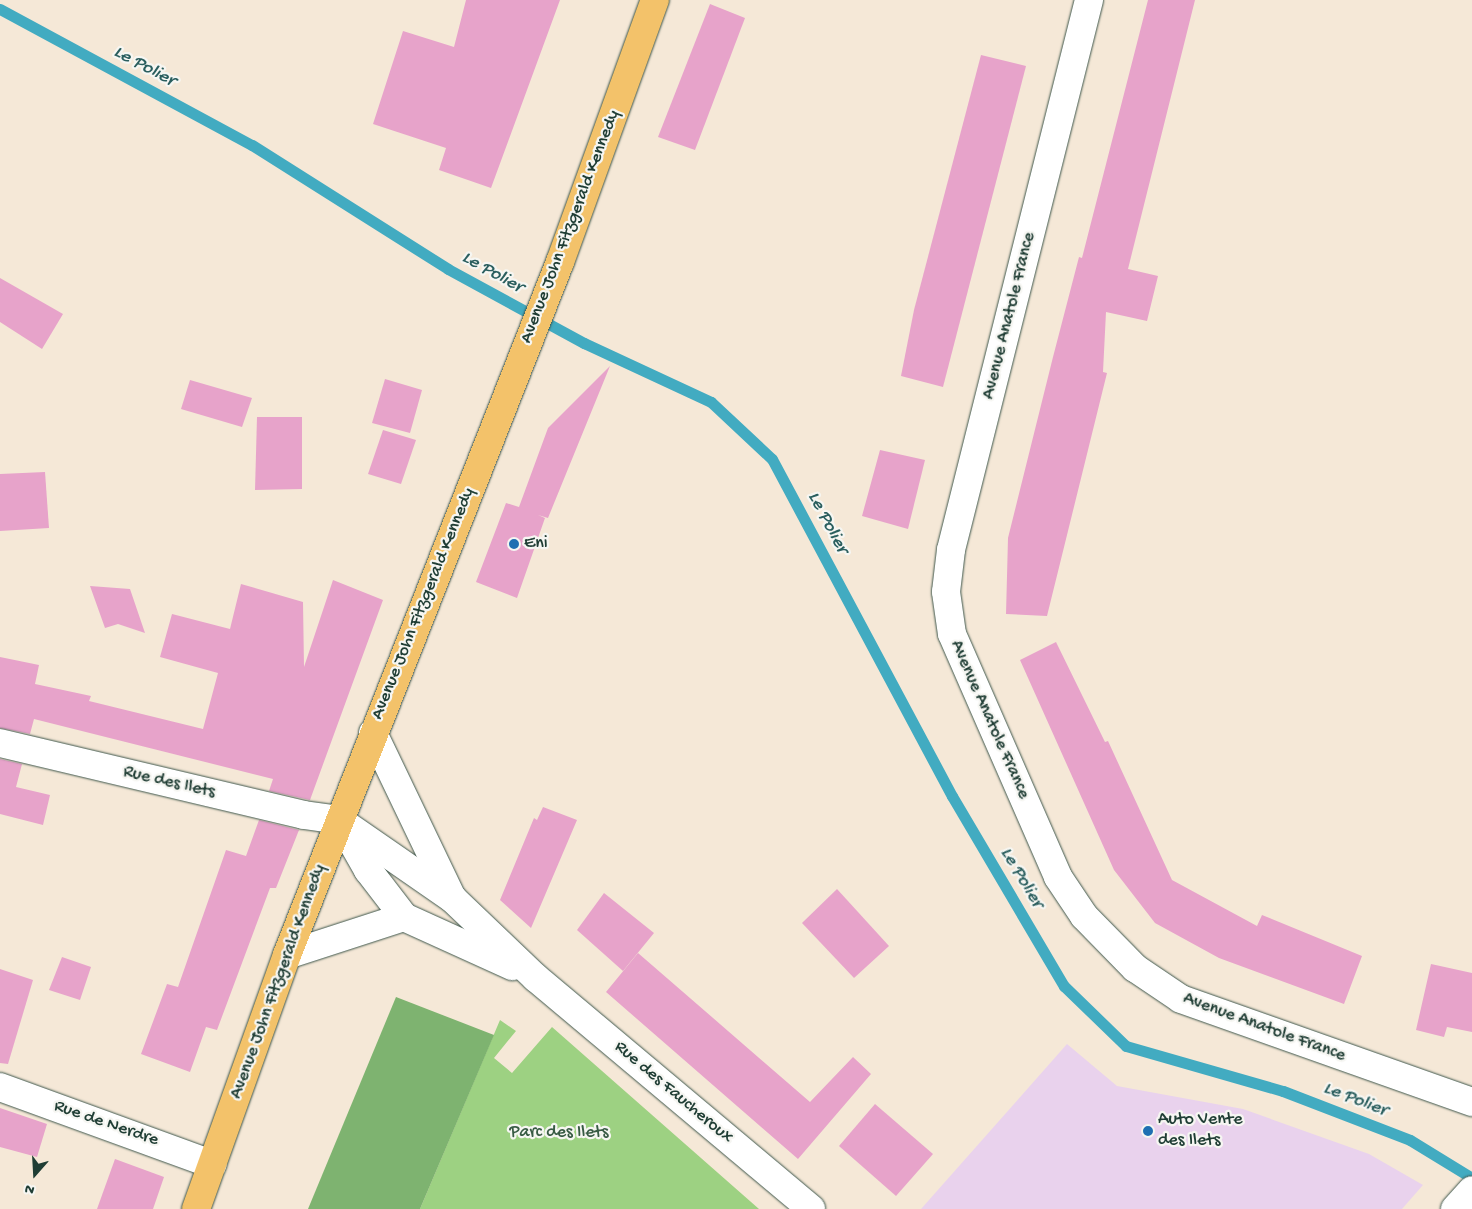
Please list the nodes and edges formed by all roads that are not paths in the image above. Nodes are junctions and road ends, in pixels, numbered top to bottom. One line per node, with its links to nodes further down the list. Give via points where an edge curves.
1 (655, 0): 3 (main road, Avenue John Fitzgerald Kennedy, via 560,262)
2 (1090, 0): 11 (street, Avenue Anatole France, via 951,550 946,592 952,634 1058,877 1084,916 1134,968 1181,1000)
3 (373, 733): 5 (main road, Avenue John Fitzgerald Kennedy); 6 (street, Rue des Faucheroux)
4 (0, 743): 5 (street, Rue des Ilets, via 304,815)
5 (339, 820): 6 (street, Rue des Faucheroux); 7 (street, Rue des Faucheroux, via 368,870); 8 (main road, Avenue John Fitzgerald Kennedy)
6 (453, 900): 9 (street, Rue des Faucheroux)
7 (404, 917): 8 (street); 9 (street, Rue des Faucheroux)
8 (287, 955): 12 (main road, Avenue John Fitzgerald Kennedy)
9 (536, 978): 15 (street, Rue des Faucheroux)
10 (0, 1087): 12 (street, Rue de Nerdre)
11 (1472, 1102)
12 (212, 1164): 14 (main road, Avenue John Fitzgerald Kennedy)
13 (1472, 1190): 16 (street)
14 (196, 1209)
15 (811, 1209)
16 (1455, 1209)

